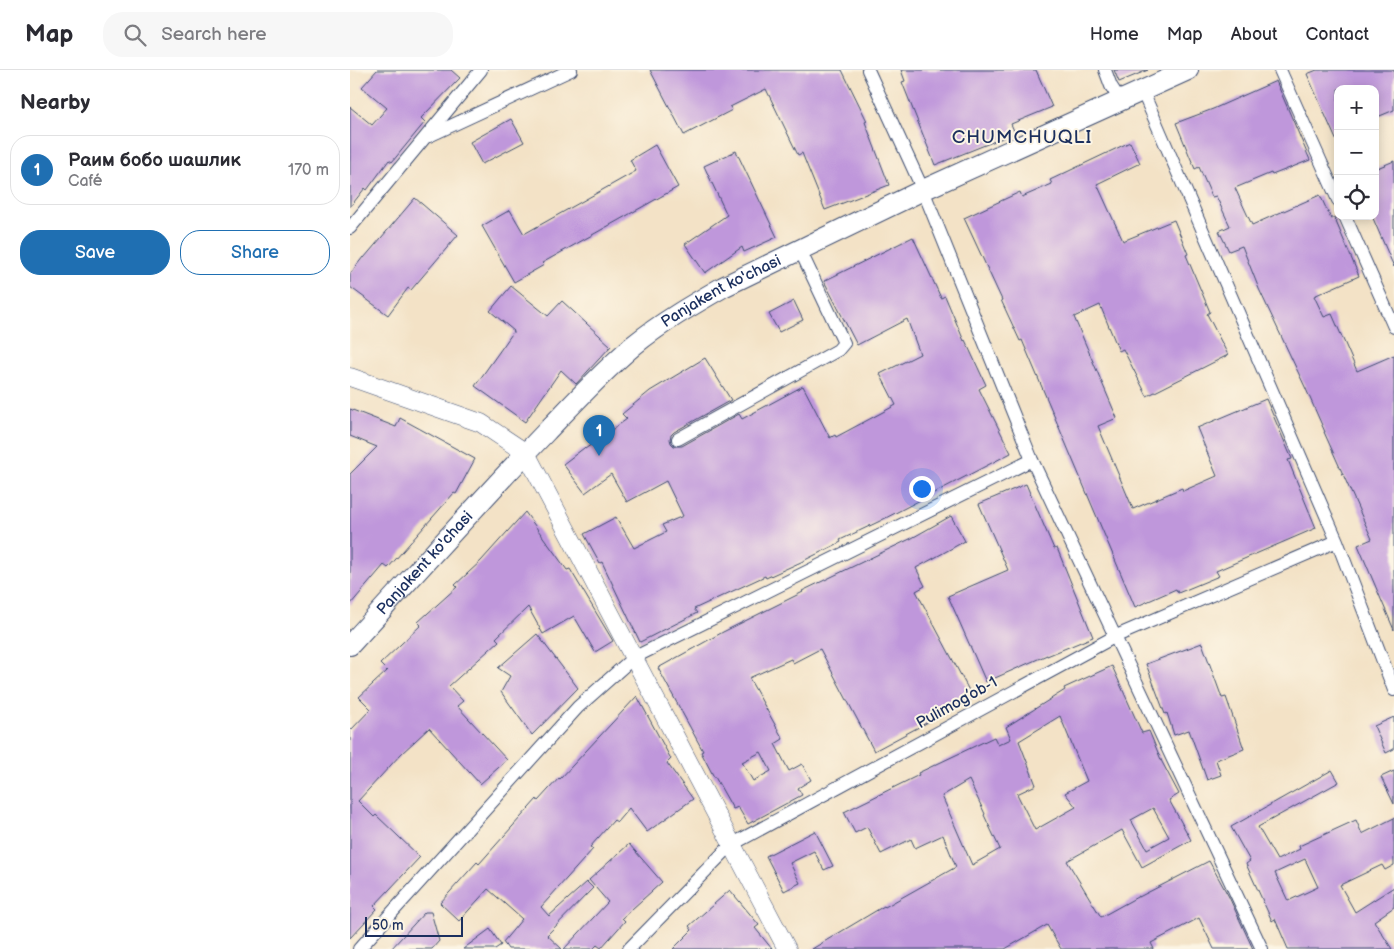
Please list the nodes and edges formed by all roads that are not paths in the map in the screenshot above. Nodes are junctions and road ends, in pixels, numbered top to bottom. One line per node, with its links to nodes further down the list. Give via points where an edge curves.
1 (481, 70): 9 (street)
2 (571, 70): 9 (street)
3 (868, 70): 10 (street)
4 (1104, 70): 8 (street)
5 (1188, 70): 7 (main road, Panjakent ko'chasi)
6 (1280, 70): 11 (street)
7 (1142, 90): 8 (main road, Panjakent ko'chasi); 20 (street)
8 (1120, 100): 10 (main road, Panjakent ko'chasi)
9 (425, 138): 13 (street)
10 (924, 190): 14 (main road, Panjakent ko'chasi); 19 (street)
11 (1334, 191)
12 (1347, 220): 15 (street)
13 (350, 228)
14 (800, 250): 17 (street, via 844,343 838,350); 18 (main road, Panjakent ko'chasi, via 723,287 635,344)
15 (1394, 327)
16 (350, 377): 18 (street, via 481,423)
17 (678, 439)
18 (526, 453): 22 (main road, Panjakent ko'chasi); 23 (street)
19 (1032, 460): 21 (street); 23 (street)
20 (1337, 541): 21 (street, Pulimog’ob-1); 24 (street)
21 (1114, 637): 25 (street, Pulimog’ob-1); 29 (street)
22 (350, 644)
23 (633, 658): 25 (street); 26 (street, via 578,707)
24 (1394, 690)
25 (731, 845): 27 (street, Pulimog’ob-1); 28 (street)
26 (359, 949)
27 (629, 949)
28 (787, 949)
29 (1262, 949)

